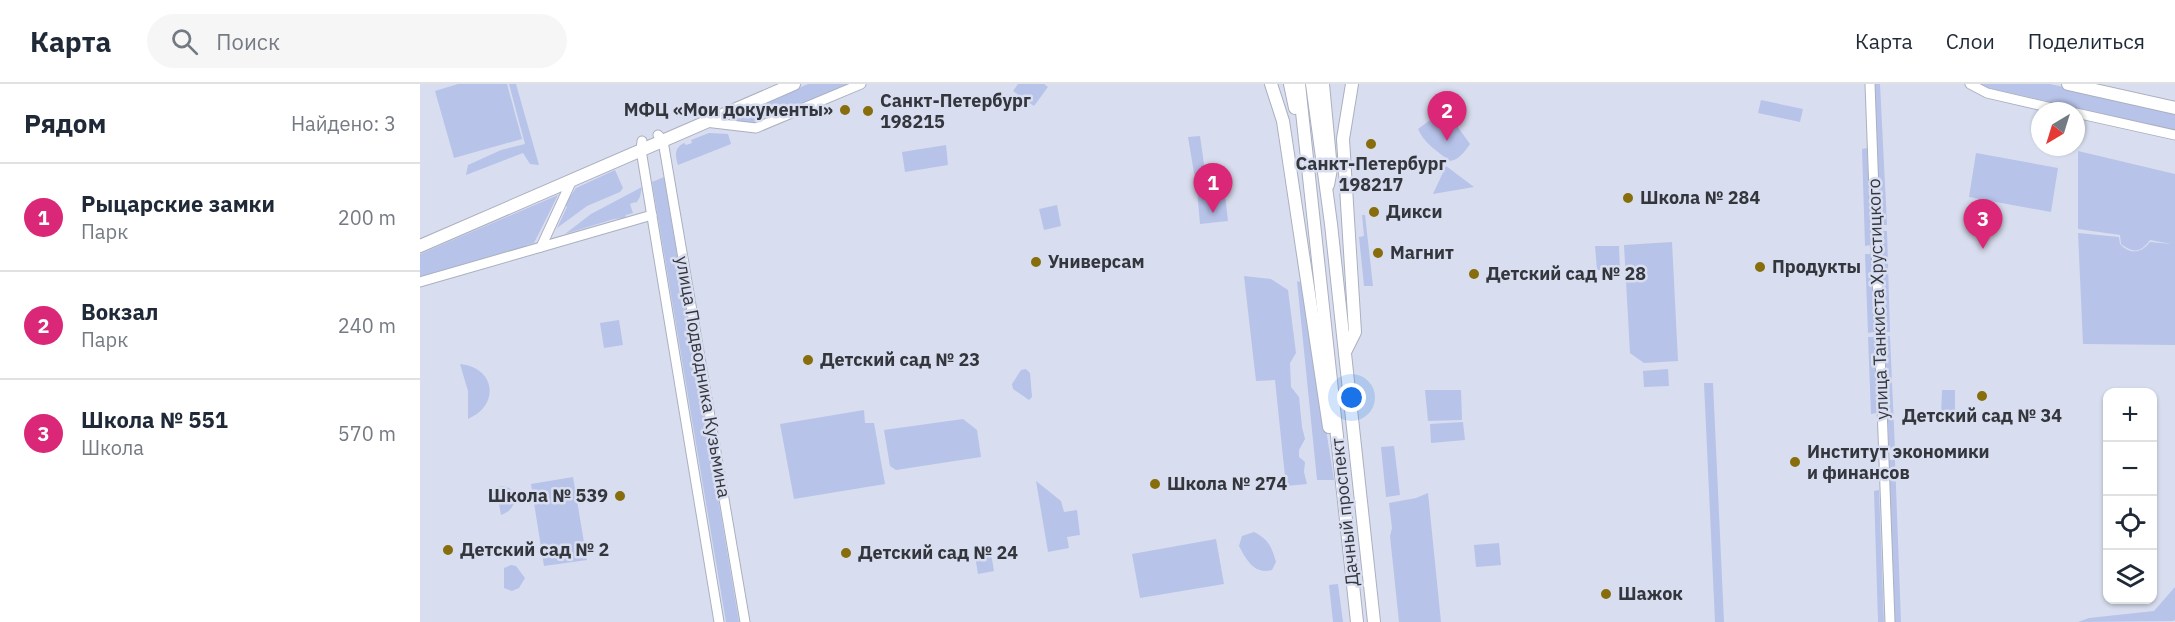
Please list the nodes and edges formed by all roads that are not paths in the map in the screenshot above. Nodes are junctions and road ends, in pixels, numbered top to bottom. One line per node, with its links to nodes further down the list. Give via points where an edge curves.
1 (774, 84): 20 (main road)
2 (794, 84): 18 (main road)
3 (861, 84): 18 (street, via 756,128)
4 (1271, 84): 31 (main road, via 1283,121 1330,433)
5 (1290, 84): 21 (main road)
6 (1299, 84): 21 (main road)
7 (1312, 84): 24 (main road, Дачный проспект)
8 (1323, 84): 24 (main road, via 1331,169)
9 (1352, 84): 30 (main road, via 1343,139 1355,332)
10 (1870, 84): 36 (street, улица Танкиста Хрустицкого)
11 (1970, 84): 15 (street, via 1987,93)
12 (2068, 84): 16 (main road)
13 (2106, 84): 14 (main road)
14 (2175, 99)
15 (2031, 103)
16 (2175, 108)
17 (2085, 115): 19 (street)
18 (705, 122): 20 (main road)
19 (2175, 135)
20 (660, 138): 22 (main road); 33 (street, улица Подводника Кузьмина)
21 (1304, 141): 31 (main road, Дачный проспект)
22 (642, 146): 23 (main road); 25 (street, улица Подводника Кузьмина); 26 (main road)
23 (572, 180): 27 (main road); 28 (street)
24 (1326, 195): 30 (main road, Дачный проспект)
25 (652, 215): 28 (street); 32 (street, улица Подводника Кузьмина)
26 (420, 238)
27 (420, 246)
28 (541, 247): 29 (street)
29 (420, 282)
30 (1345, 353): 35 (main road, Дачный проспект)
31 (1338, 444): 34 (main road, Дачный проспект)
32 (719, 622)
33 (745, 622)
34 (1357, 622)
35 (1374, 622)
36 (1890, 622)

